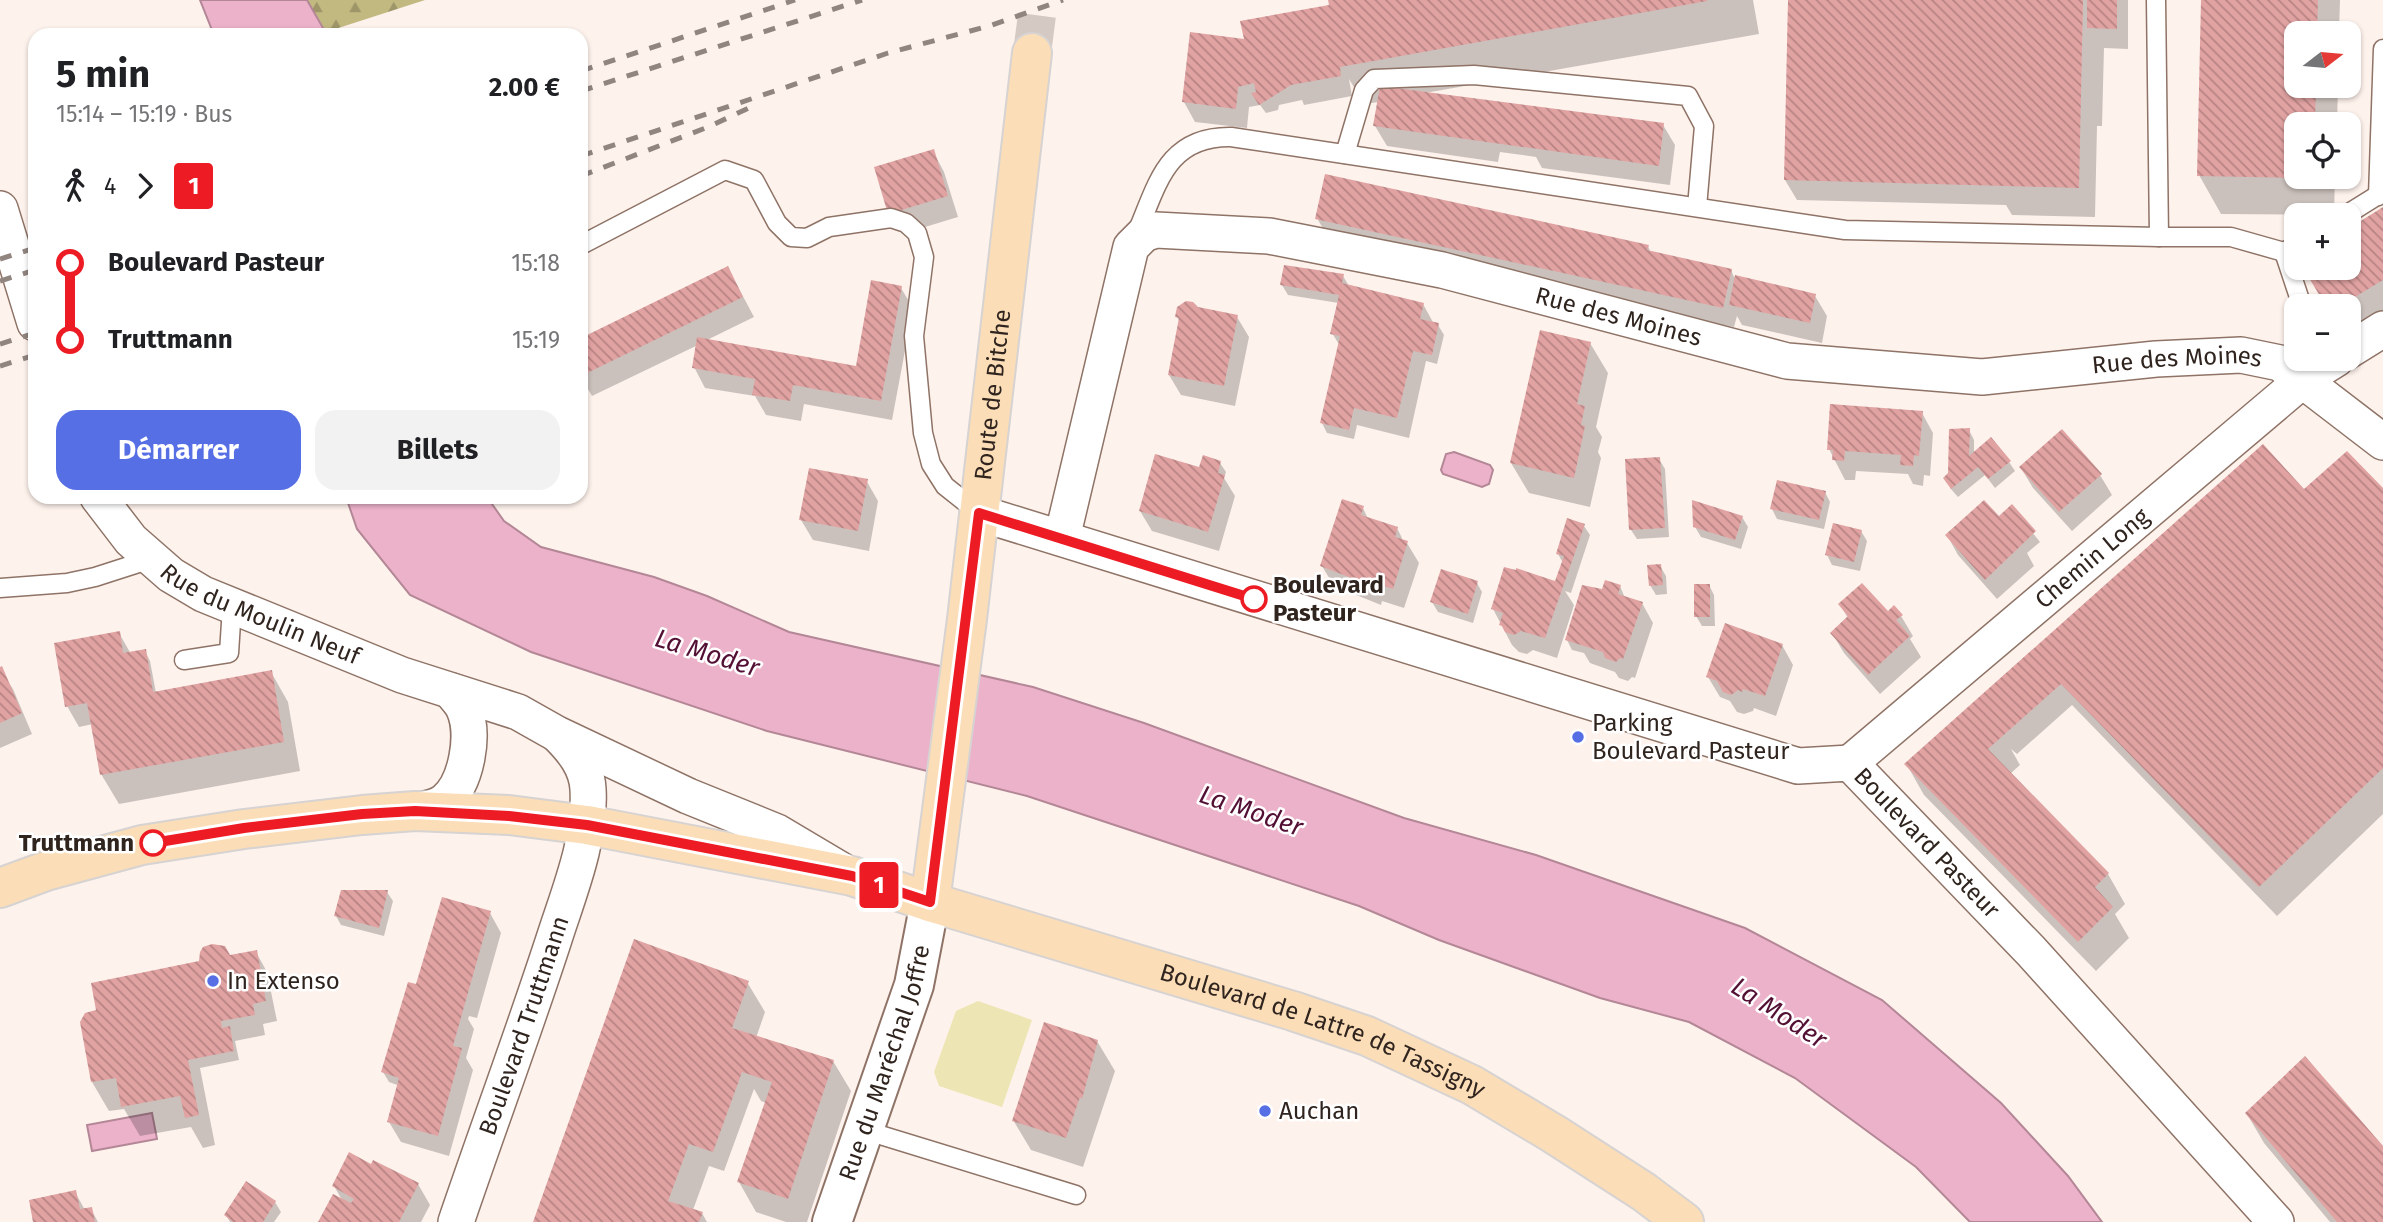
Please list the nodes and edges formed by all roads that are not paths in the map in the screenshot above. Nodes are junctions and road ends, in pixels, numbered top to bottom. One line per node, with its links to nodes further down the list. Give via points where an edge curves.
1 (2156, 0): 9 (lane)
2 (2383, 49): 5 (lane)
3 (1032, 53): 21 (main road, Route de Bitche)
4 (1345, 154): 7 (lane); 7 (lane, via 1364,90 1374,79 1474,75 1688,96 1704,126); 11 (lane, via 1231,137 1213,136 1193,143 1180,150 1164,170)
5 (2381, 194): 6 (lane)
6 (2361, 206)
7 (1697, 207): 9 (lane, via 1845,230)
8 (0, 209): 13 (street)
9 (2159, 237): 12 (lane, via 2231,237)
10 (588, 241): 21 (lane, via 725,170 754,180 777,223 791,237 891,218 906,223 917,233 924,257 914,336 928,453 945,486)
11 (1131, 247): 16 (street, Rue des Moines, via 1156,230 1269,236 1442,270 1787,361 1982,377 2241,355); 22 (street)
12 (2284, 248)
13 (28, 300)
14 (2383, 329): 15 (street, Chemin Long)
15 (2361, 342)
16 (2284, 363)
17 (2317, 371): 29 (street, Chemin Long)
18 (2334, 371): 19 (street, Rue des Moines)
19 (2383, 442)
20 (103, 504): 23 (street, Rue du Moulin Neuf)
21 (979, 513): 22 (street, Boulevard Pasteur); 34 (main road, Route de Bitche)
22 (1062, 538): 29 (street, Boulevard Pasteur, via 1798,766)
23 (151, 559): 24 (lane, via 95,578); 25 (street, Rue du Moulin Neuf, via 181,581)
24 (0, 588)
25 (232, 607): 26 (lane, via 229,653); 27 (street, Rue du Moulin Neuf)
26 (184, 660)
27 (451, 691): 28 (street, Rue du Moulin Neuf, via 518,712); 30 (street, via 469,723 465,765 447,800 435,808)
28 (557, 734): 31 (street, Rue du Moulin Neuf, via 580,761 586,778); 32 (street, Rue du Moulin Neuf, via 777,832)
29 (1850, 763): 40 (street, Boulevard Pasteur, via 2031,951)
30 (415, 811): 31 (main road, Boulevard de Lattre de Tassigny); 33 (main road, Boulevard de Lattre de Tassigny, via 244,828 142,845)
31 (587, 825): 32 (main road, Boulevard de Lattre de Tassigny); 37 (street, Boulevard Truttmann, via 544,968)
32 (852, 876): 34 (main road, Boulevard de Lattre de Tassigny)
33 (0, 888)
34 (930, 902): 35 (street, Rue du Maréchal Joffre, via 915,979); 39 (main road, Boulevard de Lattre de Tassigny, via 1367,1036 1531,1120)
35 (864, 1130): 36 (lane); 38 (street, Rue du Maréchal Joffre)
36 (1076, 1195)
37 (456, 1222)
38 (832, 1222)
39 (1684, 1222)
40 (2276, 1222)

